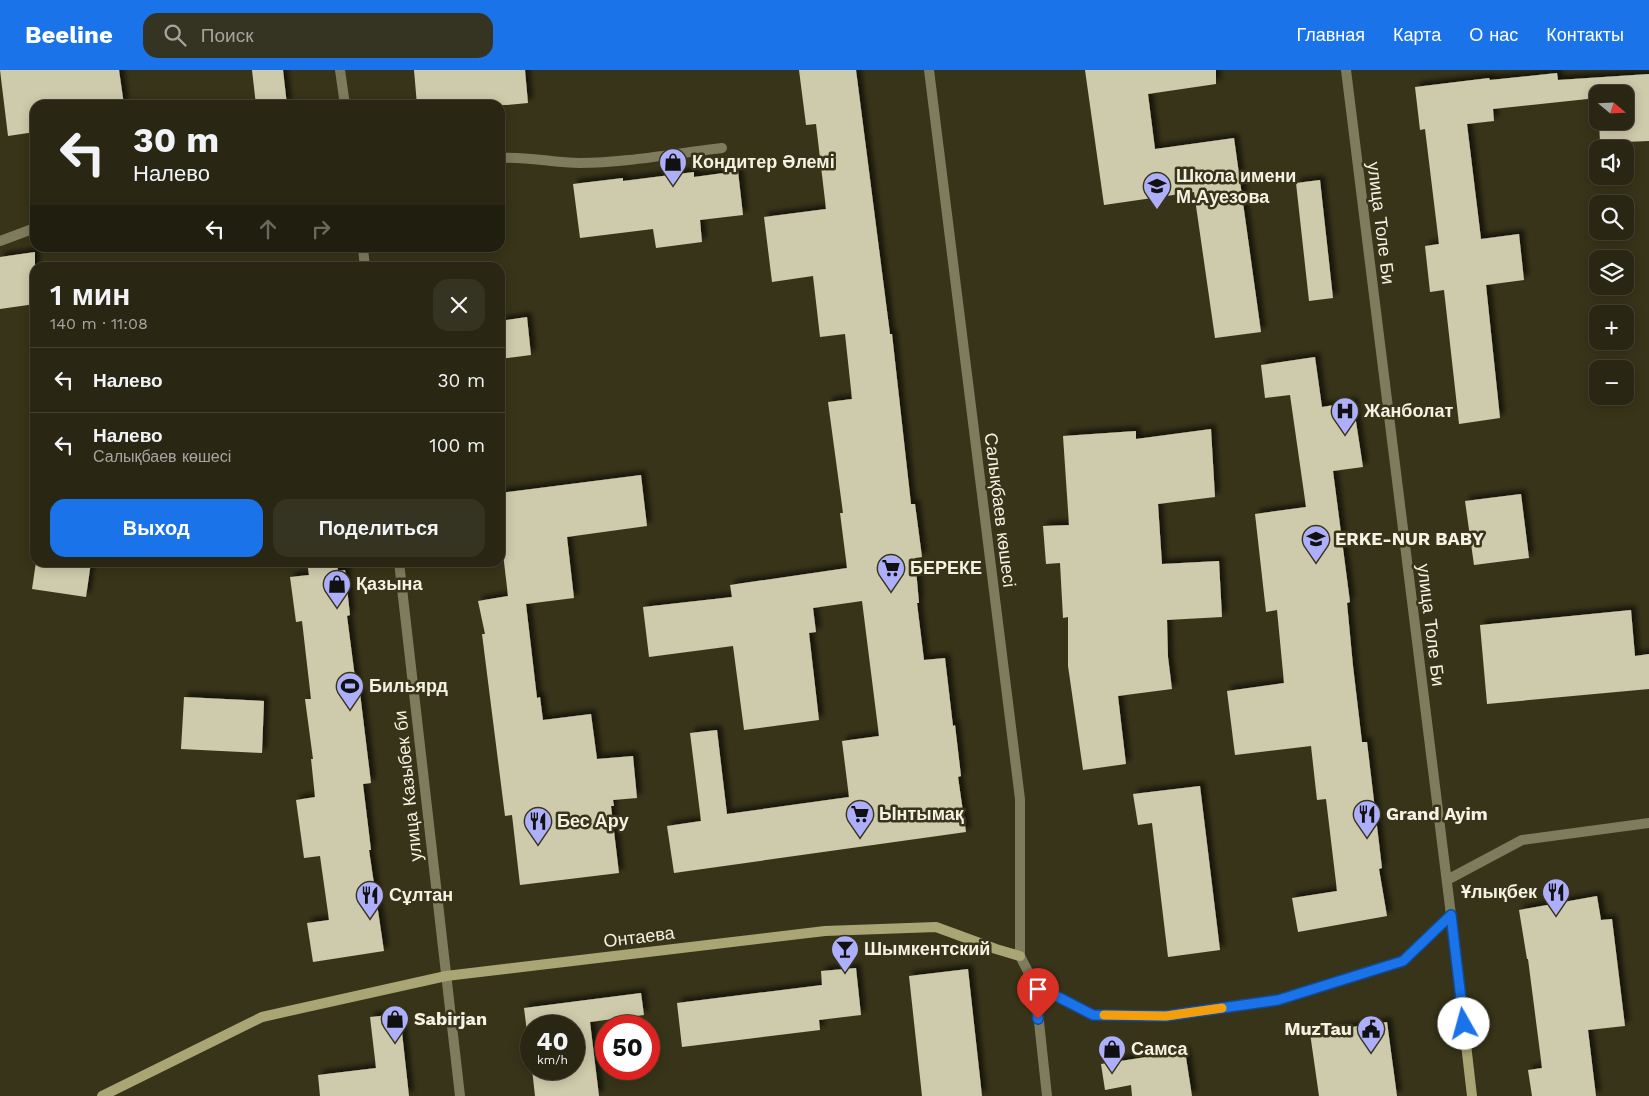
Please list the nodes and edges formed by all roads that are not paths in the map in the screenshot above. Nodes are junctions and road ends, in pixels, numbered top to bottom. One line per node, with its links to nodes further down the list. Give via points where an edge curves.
1 (340, 70): 4 (street)
2 (929, 70): 13 (street, Салықбаев көшесі, via 1020,799)
3 (1346, 70): 11 (street, улица Толе Би)
4 (344, 100)
5 (722, 148): 6 (street, via 580,163)
6 (505, 158)
7 (30, 230): 8 (street)
8 (0, 241)
9 (400, 567): 14 (street, улица Казыбек би)
10 (1649, 824): 11 (street, via 1522,840)
11 (1447, 880): 12 (street, улица Толе Би)
12 (1451, 915): 15 (main road, via 1403,961 1278,1000 1166,1016 1093,1015); 19 (main road)
13 (1020, 956): 14 (main road, Онтаева, via 936,927 825,931); 15 (street)
14 (446, 976): 16 (main road, Онтаева, via 262,1017); 17 (street, улица Казыбек би)
15 (1035, 985): 18 (street)
16 (102, 1096)
17 (460, 1096)
18 (1047, 1096)
19 (1472, 1096)

